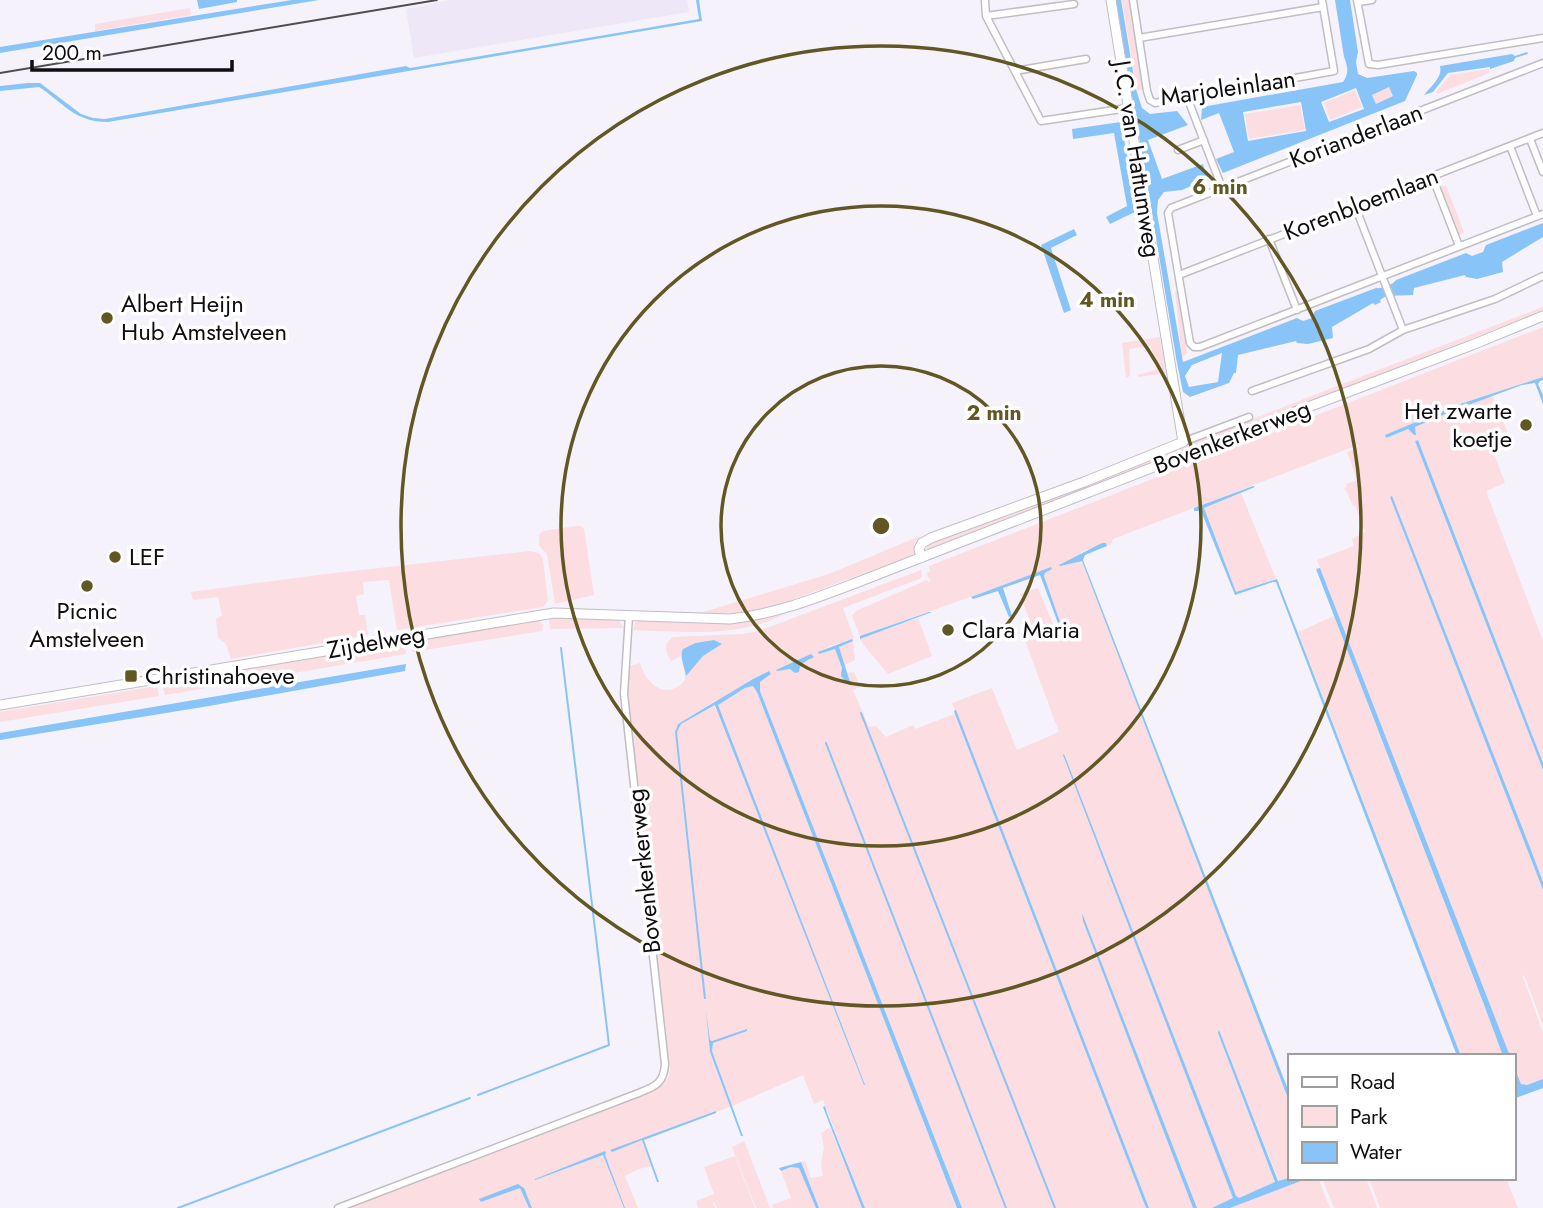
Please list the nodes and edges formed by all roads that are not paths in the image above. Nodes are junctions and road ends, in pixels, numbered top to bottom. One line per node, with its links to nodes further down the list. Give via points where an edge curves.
1 (985, 0): 9 (street)
2 (1111, 0): 16 (main road, J.C. van Hattumweg)
3 (1133, 0): 10 (street, Marjoleinlaan)
4 (1373, 0): 5 (street)
5 (1357, 1): 11 (street, via 1369,64)
6 (1043, 4): 7 (street); 9 (street)
7 (1074, 4)
8 (1323, 4): 10 (street); 15 (street, Marjoleinlaan, via 1334,71)
9 (986, 16): 14 (street)
10 (1139, 38): 15 (street, Marjoleinlaan, via 1150,100)
11 (1543, 38)
12 (1086, 59): 14 (street)
13 (1543, 63): 24 (street, Korianderlaan)
14 (1015, 71): 16 (street, via 1041,121)
15 (1187, 97): 19 (street)
16 (1128, 108): 37 (main road, J.C. van Hattumweg)
17 (1543, 133): 18 (street, Korenbloemlaan)
18 (1530, 139): 20 (street, Korenbloemlaan); 22 (street)
19 (1204, 140): 21 (street); 24 (street)
20 (1510, 146): 23 (street, Korenbloemlaan); 26 (street, Korianderlaan)
21 (1178, 150)
22 (1543, 172)
23 (1432, 176): 25 (street, Korenbloemlaan); 28 (street)
24 (1222, 188): 29 (street, Korianderlaan, via 1169,210)
25 (1354, 206): 27 (street, Korenbloemlaan); 31 (street)
26 (1540, 215): 28 (street, Korianderlaan)
27 (1269, 239): 29 (street, Korenbloemlaan); 32 (street)
28 (1459, 246): 31 (street, Korianderlaan)
29 (1179, 275): 32 (street, Korianderlaan, via 1194,347)
30 (1543, 276): 34 (street, via 1495,299)
31 (1383, 280): 32 (street, Korianderlaan); 34 (street)
32 (1297, 310)
33 (1543, 316): 38 (main road, Bovenkerkerweg)
34 (1403, 330): 35 (street, via 1368,349)
35 (1252, 391)
36 (1249, 417): 37 (street, Bovenkerkerweg)
37 (1183, 442): 38 (main road, Bovenkerkerweg, via 931,538 919,550)
38 (922, 562): 39 (main road, Bovenkerkerweg, via 752,617)
39 (629, 615): 40 (main road, Zijdelweg, via 554,613); 41 (street, Bovenkerkerweg, via 624,694 666,1064 663,1077 636,1094)
40 (0, 705)
41 (338, 1208)

